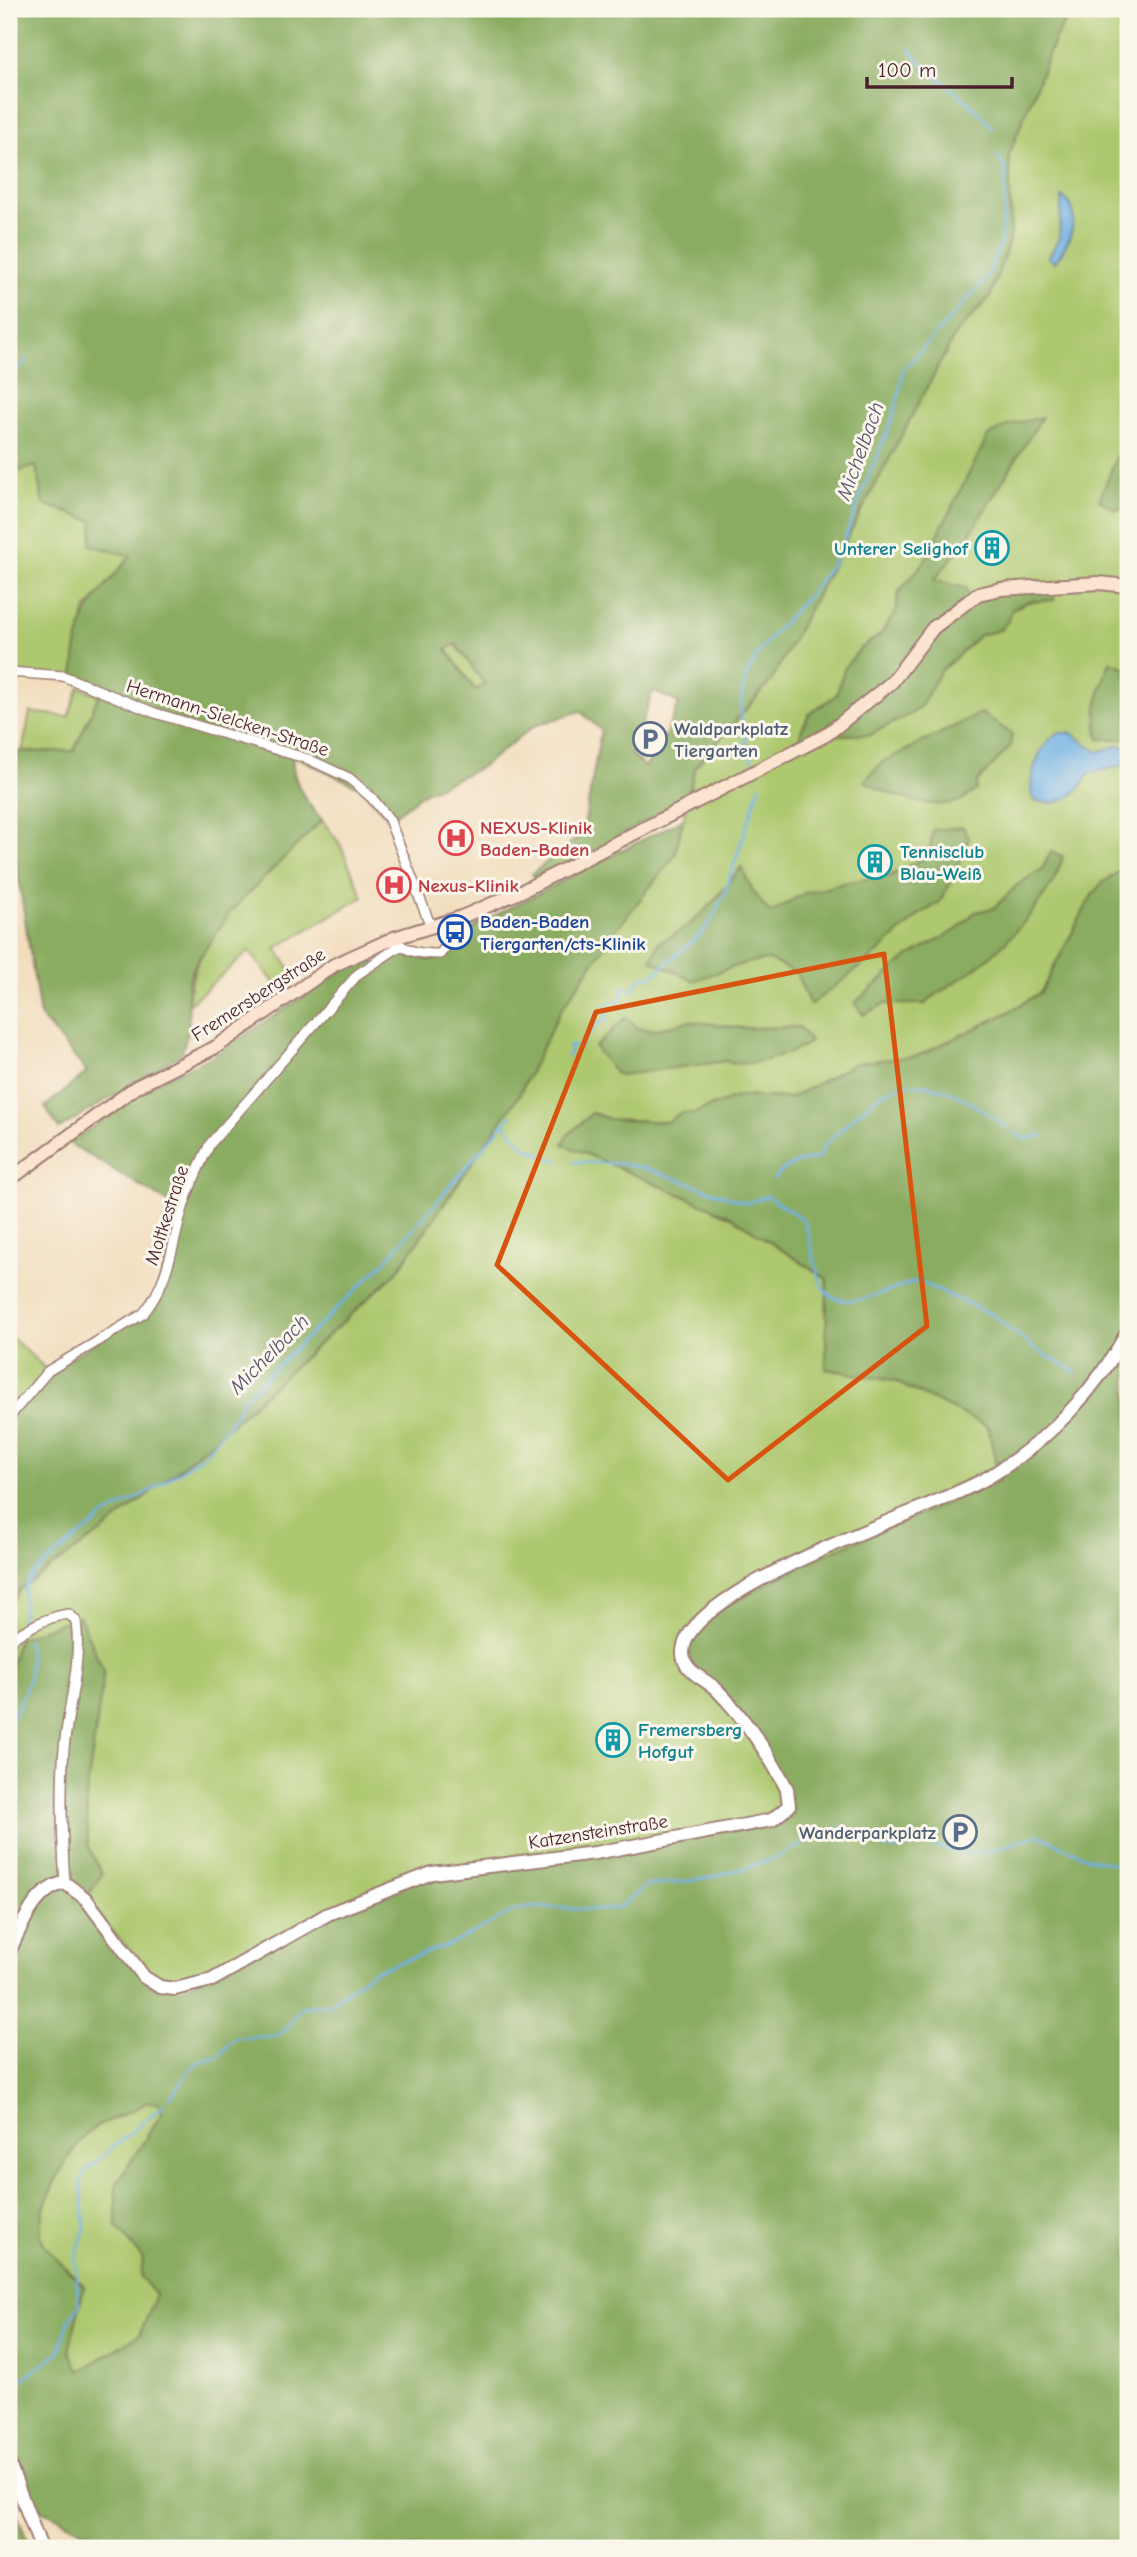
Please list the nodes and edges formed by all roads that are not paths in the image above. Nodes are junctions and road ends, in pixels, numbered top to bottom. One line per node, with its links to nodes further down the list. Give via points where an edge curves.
1 (1128, 586): 3 (main road, Fremersbergstraße, via 1099,583 978,594 933,628 892,682 826,735 522,891)
2 (9, 672): 4 (street, Hermann-Sielcken-Straße, via 63,676 155,713 308,759 348,778 388,819)
3 (446, 922): 4 (main road, Fremersbergstraße); 5 (street, via 450,941 440,954 426,954)
4 (431, 927): 5 (main road, Fremersbergstraße)
5 (397, 942): 6 (main road, Fremersbergstraße, via 334,965 216,1047 136,1087); 8 (street, Moltkestraße, via 358,974 210,1144 193,1176 154,1301 143,1314 48,1371)
6 (9, 1180)
7 (1128, 1331): 10 (street, Katzensteinstraße, via 1090,1392 1016,1460 989,1478 812,1553 716,1605 695,1626 683,1652 688,1667 729,1703 787,1789 789,1805 772,1820 595,1853 432,1873 328,1914 212,1979 175,1989 144,1977 86,1899)
8 (9, 1417)
9 (9, 1642): 10 (street, via 59,1615 69,1614 76,1621 77,1670 64,1749 61,1822)
10 (65, 1883): 11 (street, via 48,1889 33,1906)
11 (9, 1952)
12 (9, 2463): 13 (street)
13 (41, 2548)

